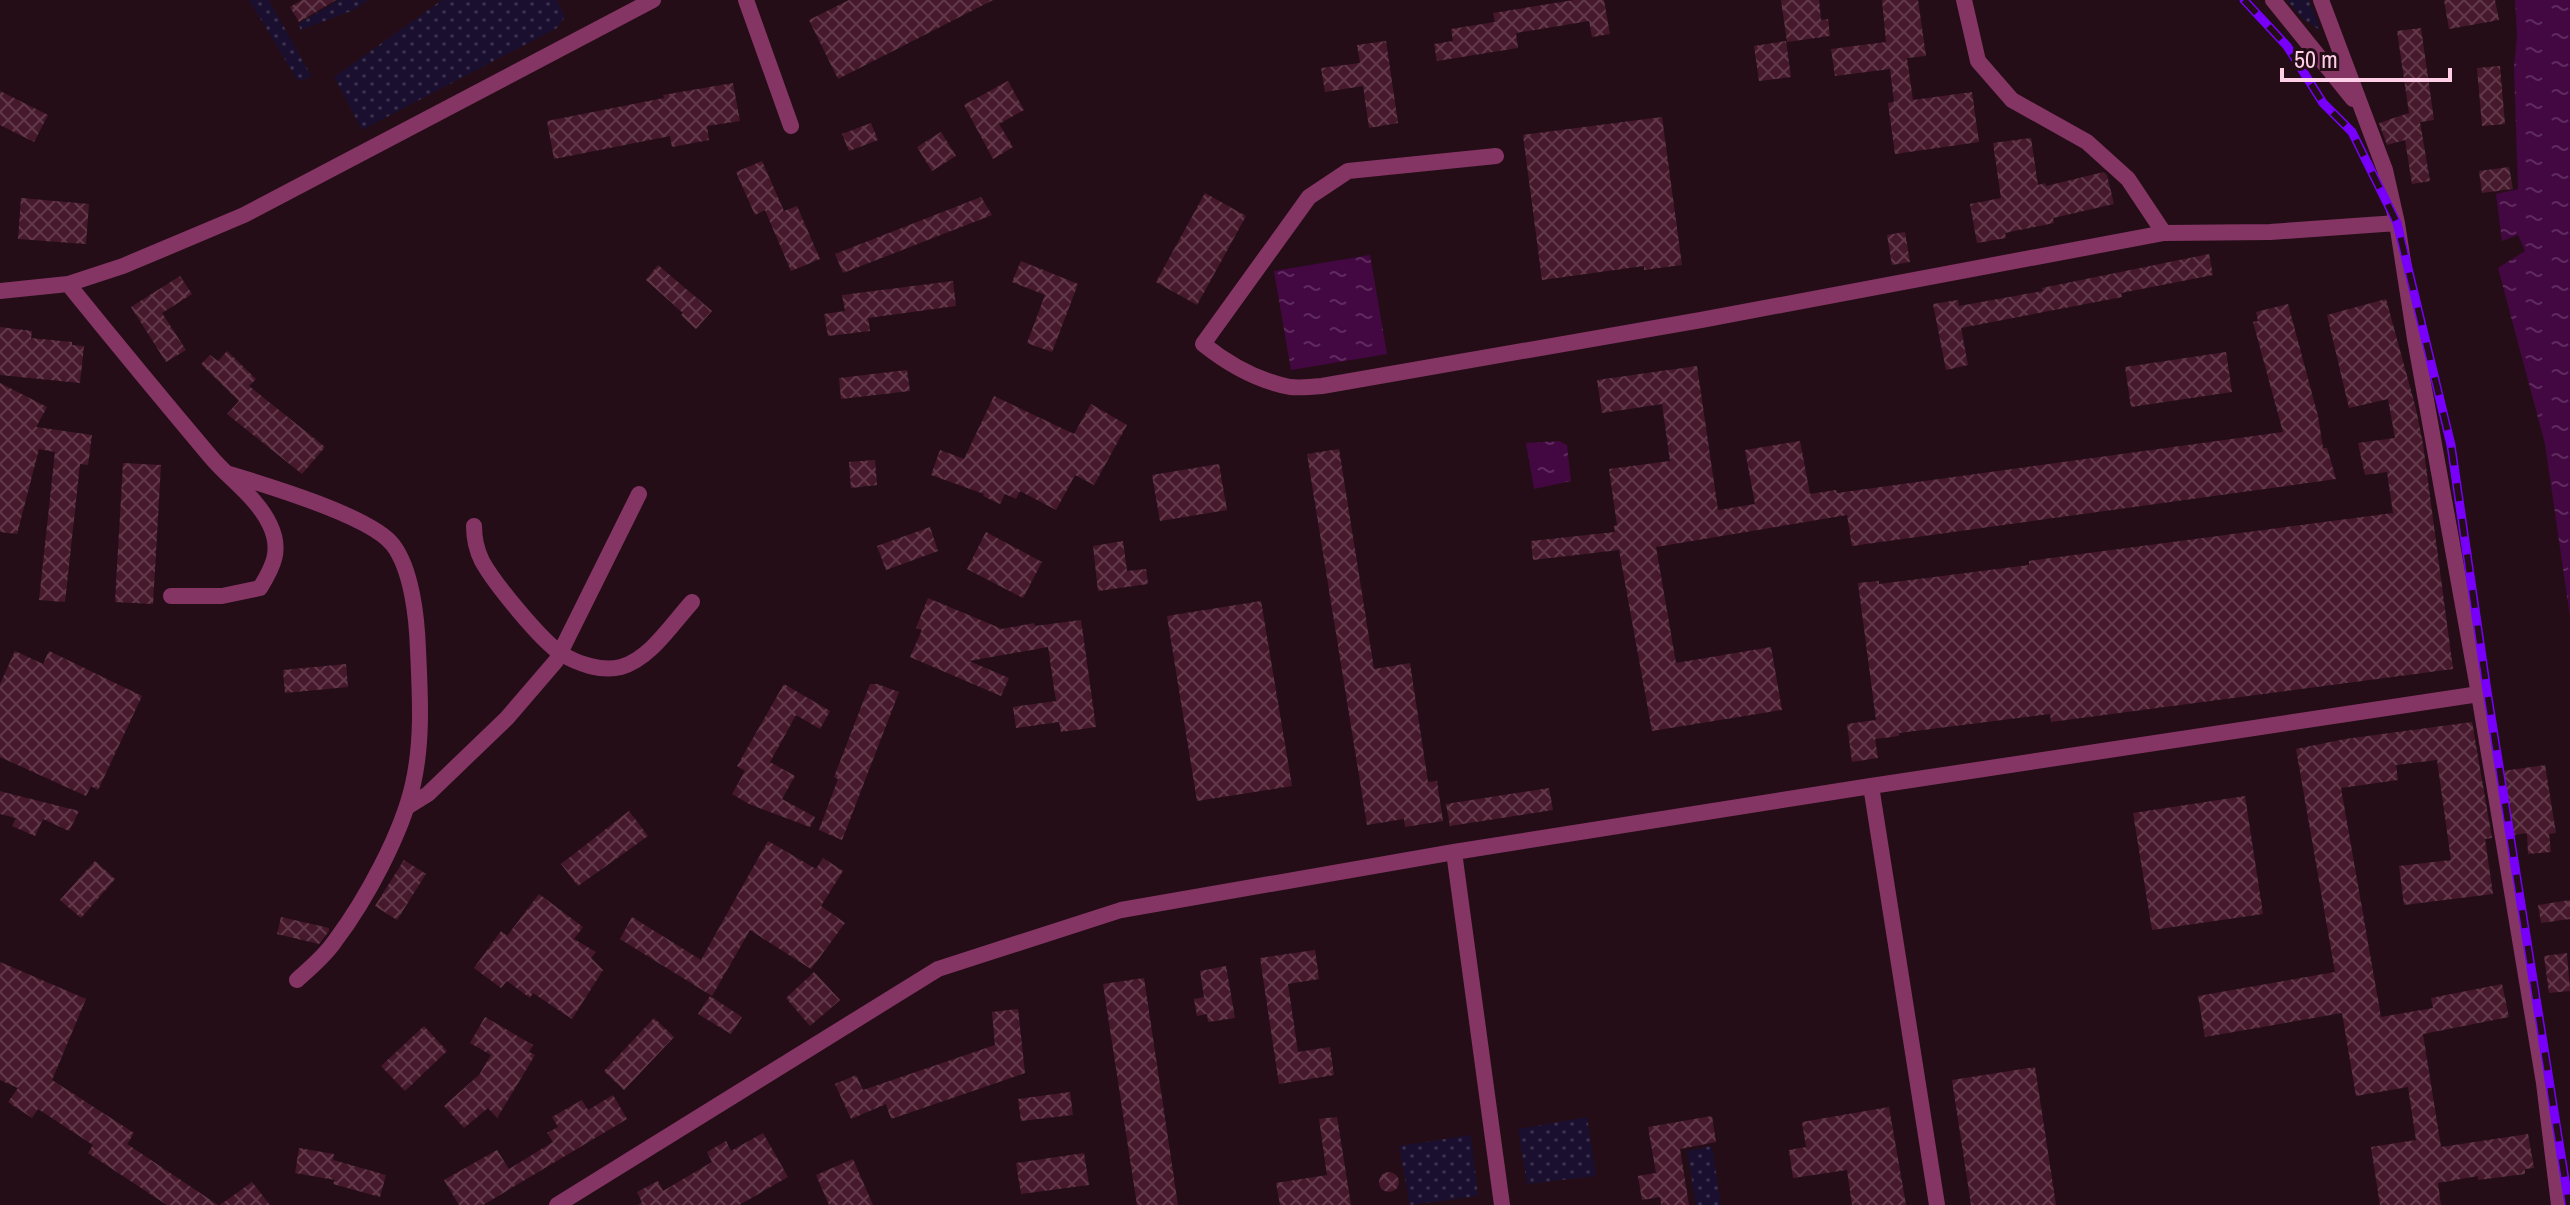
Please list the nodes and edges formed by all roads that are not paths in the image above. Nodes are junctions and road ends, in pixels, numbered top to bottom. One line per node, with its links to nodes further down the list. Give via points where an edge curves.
1 (653, 0): 11 (street, via 244,215)
2 (746, 0): 7 (street)
3 (1964, 0): 10 (street, via 1978,61 2012,100 2087,142 2128,179)
4 (2273, 0): 6 (street)
5 (2321, 0): 6 (street)
6 (2364, 113): 9 (street)
7 (791, 126)
8 (1496, 156): 10 (street, via 1348,171 1309,197 1203,344 1223,360 1268,381 1322,386)
9 (2397, 223): 10 (street); 19 (street)
10 (2164, 233)
11 (68, 284): 12 (street); 13 (street)
12 (0, 291)
13 (226, 473): 16 (street, via 270,525 275,565 260,588 222,596); 21 (street, via 377,531 403,561 417,622 421,707)
14 (639, 494): 18 (street)
15 (474, 526): 18 (street, via 482,561 521,614)
16 (171, 596)
17 (692, 602): 18 (street, via 639,660 618,668 592,667)
18 (560, 653): 21 (street, via 507,718 428,794)
19 (2479, 694): 20 (street); 27 (street, via 2544,1083)
20 (1871, 786): 22 (street); 26 (street)
21 (407, 807): 23 (street, via 355,912 334,944)
22 (1454, 852): 24 (street, via 1121,910 938,969); 25 (street)
23 (297, 980)
24 (557, 1205)
25 (1502, 1205)
26 (1937, 1205)
27 (2559, 1205)

